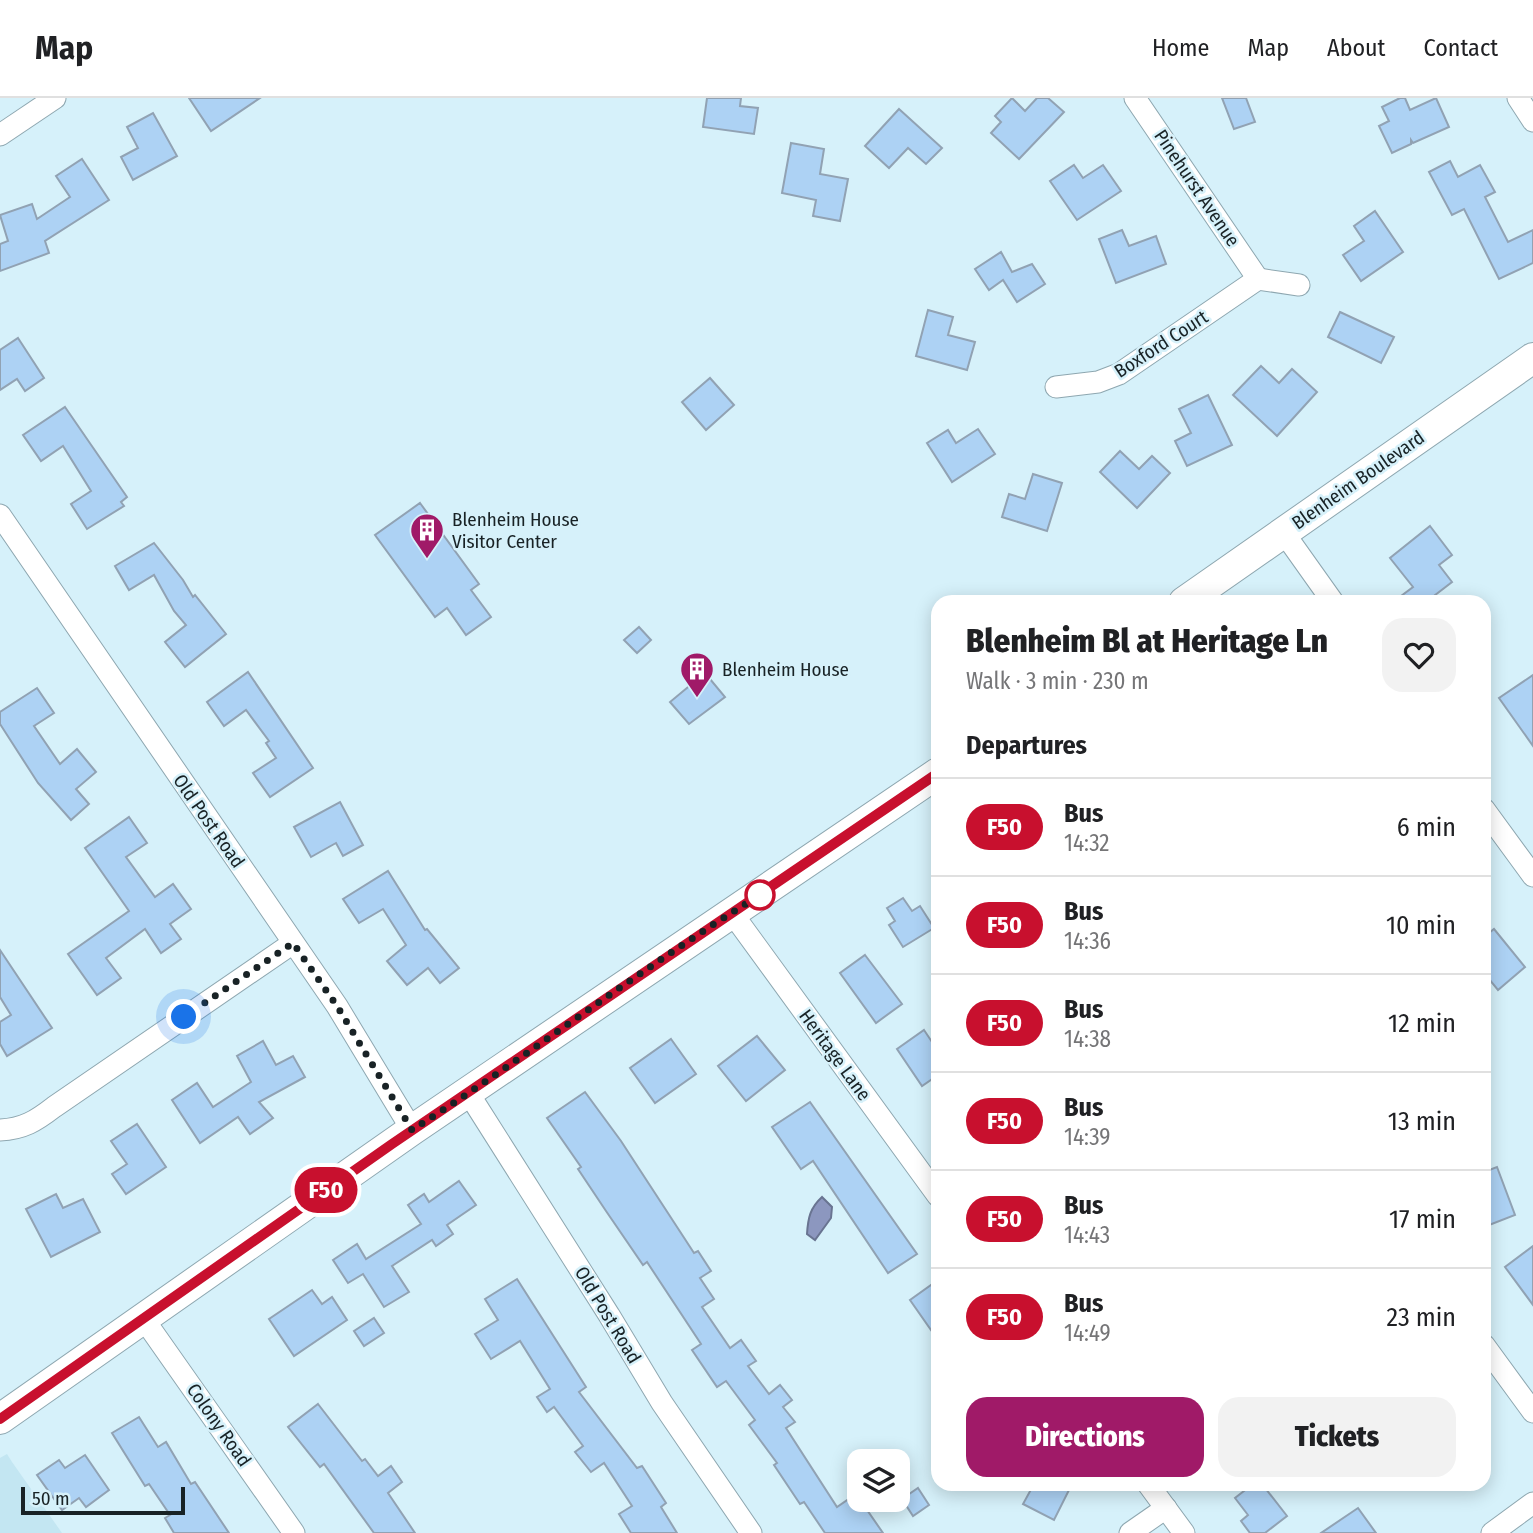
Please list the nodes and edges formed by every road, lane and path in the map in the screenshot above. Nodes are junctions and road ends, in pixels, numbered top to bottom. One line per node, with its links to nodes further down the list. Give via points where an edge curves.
1 (55, 98): 5 (street)
2 (1135, 98): 6 (street, Pinehurst Avenue)
3 (1518, 98): 4 (street)
4 (1533, 121)
5 (0, 135)
6 (1258, 279): 7 (street); 9 (street, Boxford Court, via 1119,374 1098,382)
7 (1299, 285)
8 (1533, 358): 11 (main road, Blenheim Boulevard)
9 (1056, 387)
10 (0, 515): 18 (street, Old Post Road)
11 (1284, 533): 12 (main road, Blenheim Boulevard); 13 (street)
12 (1194, 595)
13 (1328, 595)
14 (931, 778): 17 (main road)
15 (1491, 819): 16 (street)
16 (1533, 876)
17 (732, 913): 19 (main road); 22 (street, Heritage Lane)
18 (293, 943): 20 (street, via 36,1121); 21 (street, Old Post Road)
19 (469, 1094): 21 (main road); 31 (street, Old Post Road, via 662,1403)
20 (0, 1130)
21 (412, 1130): 23 (main road)
22 (931, 1186)
23 (143, 1318): 26 (main road); 30 (street, Colony Road)
24 (1491, 1355): 25 (street)
25 (1533, 1412)
26 (0, 1419)
27 (1153, 1491): 29 (street)
28 (1533, 1503): 34 (street)
29 (1166, 1508): 32 (street); 33 (street)
30 (294, 1533)
31 (751, 1533)
32 (1130, 1533)
33 (1184, 1533)
34 (1492, 1533)

